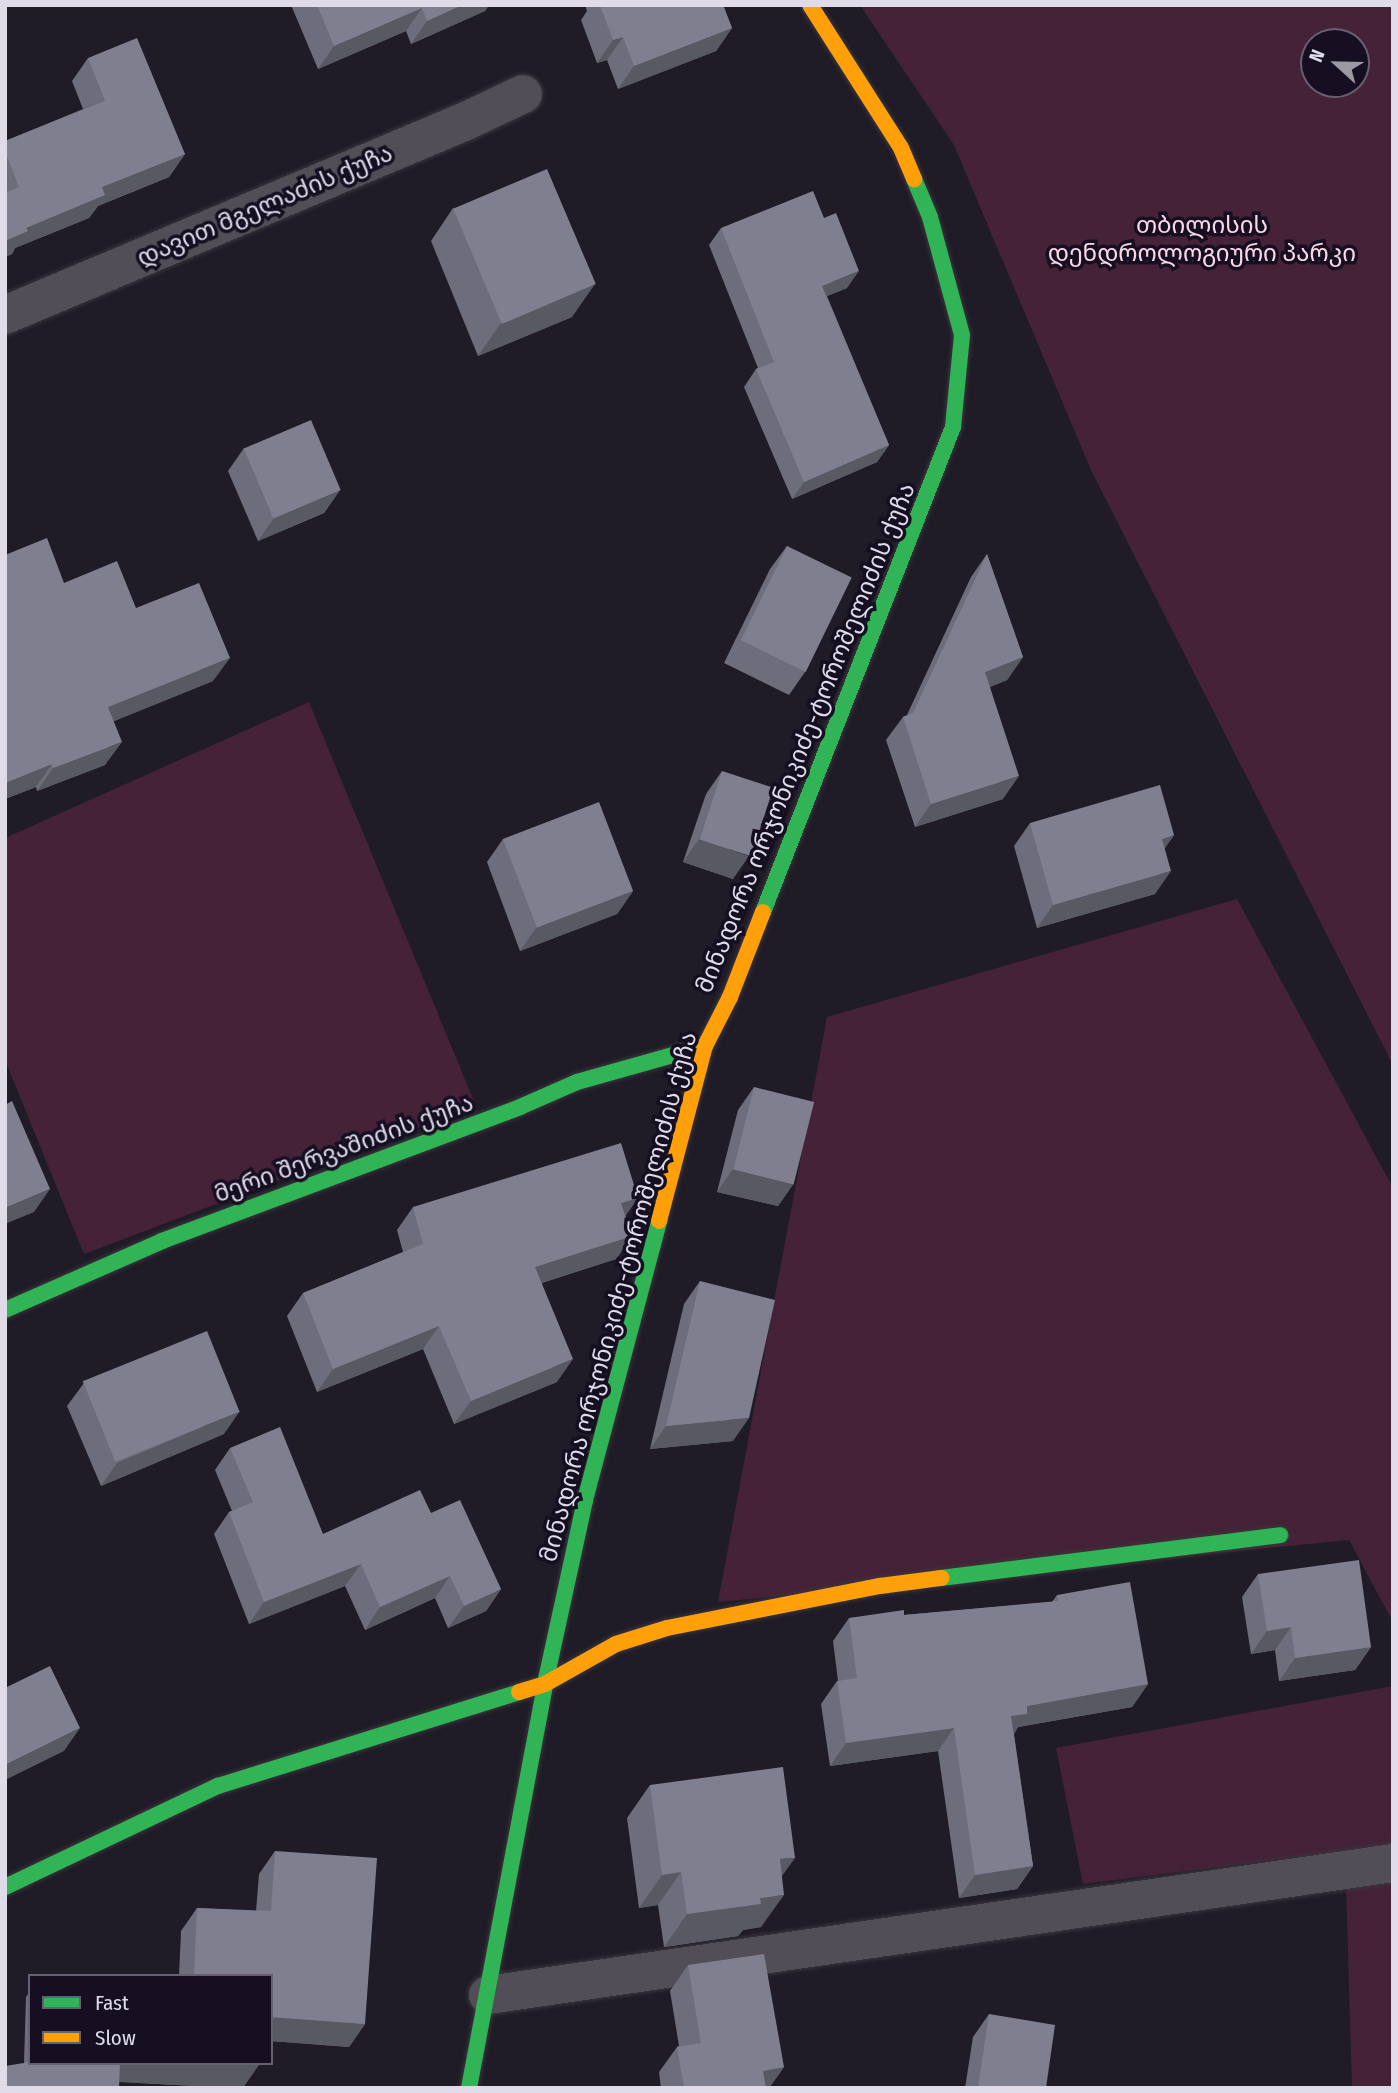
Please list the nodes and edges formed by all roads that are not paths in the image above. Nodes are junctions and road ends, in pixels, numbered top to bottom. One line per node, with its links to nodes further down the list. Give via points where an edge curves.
1 (810, 5): 4 (street, მინადორა ორჯონიკიძე-ტოროშელიძის ქუჩა, via 901,148 930,217 962,335 953,427 730,998)
2 (523, 94): 3 (street, დავით მგელაძის ქუჩა)
3 (5, 315)
4 (705, 1046): 5 (street, მერი შერვაშიძის ქუჩა, via 577,1082 162,1241); 7 (street, მინადორა ორჯონიკიძე-ტოროშელიძის ქუჩა, via 585,1500)
5 (5, 1310)
6 (1280, 1535): 7 (street, via 880,1586 667,1628 616,1644)
7 (545, 1684): 9 (street, via 218,1786); 10 (street, მინადორა ორჯონიკიძე-ტოროშელიძის ქუჩა)
8 (1393, 1863): 10 (street)
9 (5, 1888)
10 (488, 1995): 11 (street, მინადორა ორჯონიკიძე-ტოროშელიძის ქუჩა)
11 (469, 2088)

